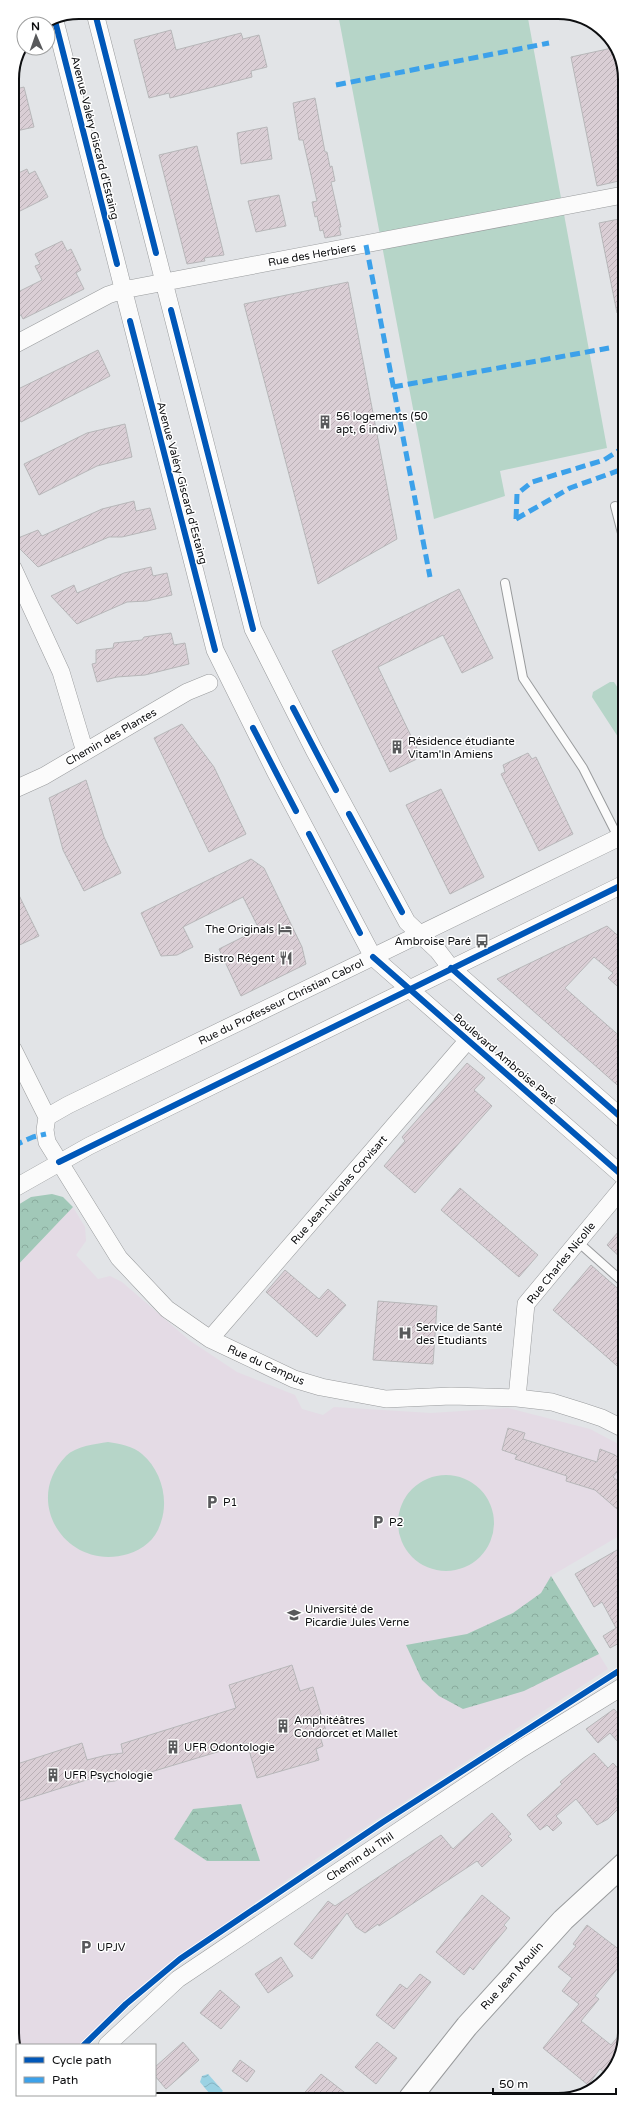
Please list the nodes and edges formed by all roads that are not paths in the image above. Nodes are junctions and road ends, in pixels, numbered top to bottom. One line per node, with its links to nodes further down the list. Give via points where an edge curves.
1 (97, 19): 4 (street)
2 (56, 25): 5 (street, Avenue Valéry Giscard d'Estaing)
3 (618, 196): 4 (street, Rue des Herbiers)
4 (164, 281): 5 (street, Rue des Herbiers); 17 (street, via 253,629 379,871 407,922)
5 (123, 290): 6 (street, Rue des Herbiers); 18 (street, Avenue Valéry Giscard d'Estaing, via 215,650 275,771)
6 (19, 342)
7 (615, 506): 8 (lane)
8 (618, 518)
9 (19, 581): 12 (street, via 61,672)
10 (504, 583): 14 (lane, via 523,678 583,768)
11 (209, 683): 12 (street, Chemin des Plantes, via 187,692)
12 (85, 752): 13 (street, Chemin des Plantes)
13 (19, 787)
14 (618, 831)
15 (618, 837): 17 (street, Rue du Professeur Christian Cabrol)
16 (618, 887): 19 (street)
17 (419, 933): 18 (street, Rue du Professeur Christian Cabrol); 19 (street)
18 (373, 957): 20 (street, Boulevard Ambroise Paré); 24 (street, Rue du Professeur Christian Cabrol)
19 (451, 968): 20 (street); 23 (street)
20 (409, 989): 21 (street, Boulevard Ambroise Paré); 25 (street)
21 (468, 1040): 26 (street, Boulevard Ambroise Paré); 31 (street, Rue Jean-Nicolas Corvisart)
22 (19, 1062): 24 (street)
23 (618, 1115)
24 (46, 1117): 25 (street, Rue du Campus, via 47,1142)
25 (59, 1162): 27 (street); 31 (street, Rue du Campus, via 119,1258 167,1308)
26 (618, 1172)
27 (19, 1185)
28 (618, 1193): 29 (street, Rue Charles Nicolle)
29 (578, 1242): 30 (lane); 32 (street, Rue Charles Nicolle, via 526,1304)
30 (618, 1278)
31 (210, 1339): 32 (street, Rue du Campus, via 294,1379 321,1388 386,1399 451,1396)
32 (517, 1398): 33 (street, Rue du Campus, via 552,1402 581,1410)
33 (618, 1426)
34 (618, 1689): 36 (street, Chemin du Thil, via 521,1749 178,1979)
35 (618, 1869): 37 (main road, Rue Jean Moulin, via 563,1920 466,2026)
36 (108, 2044)
37 (414, 2093)

